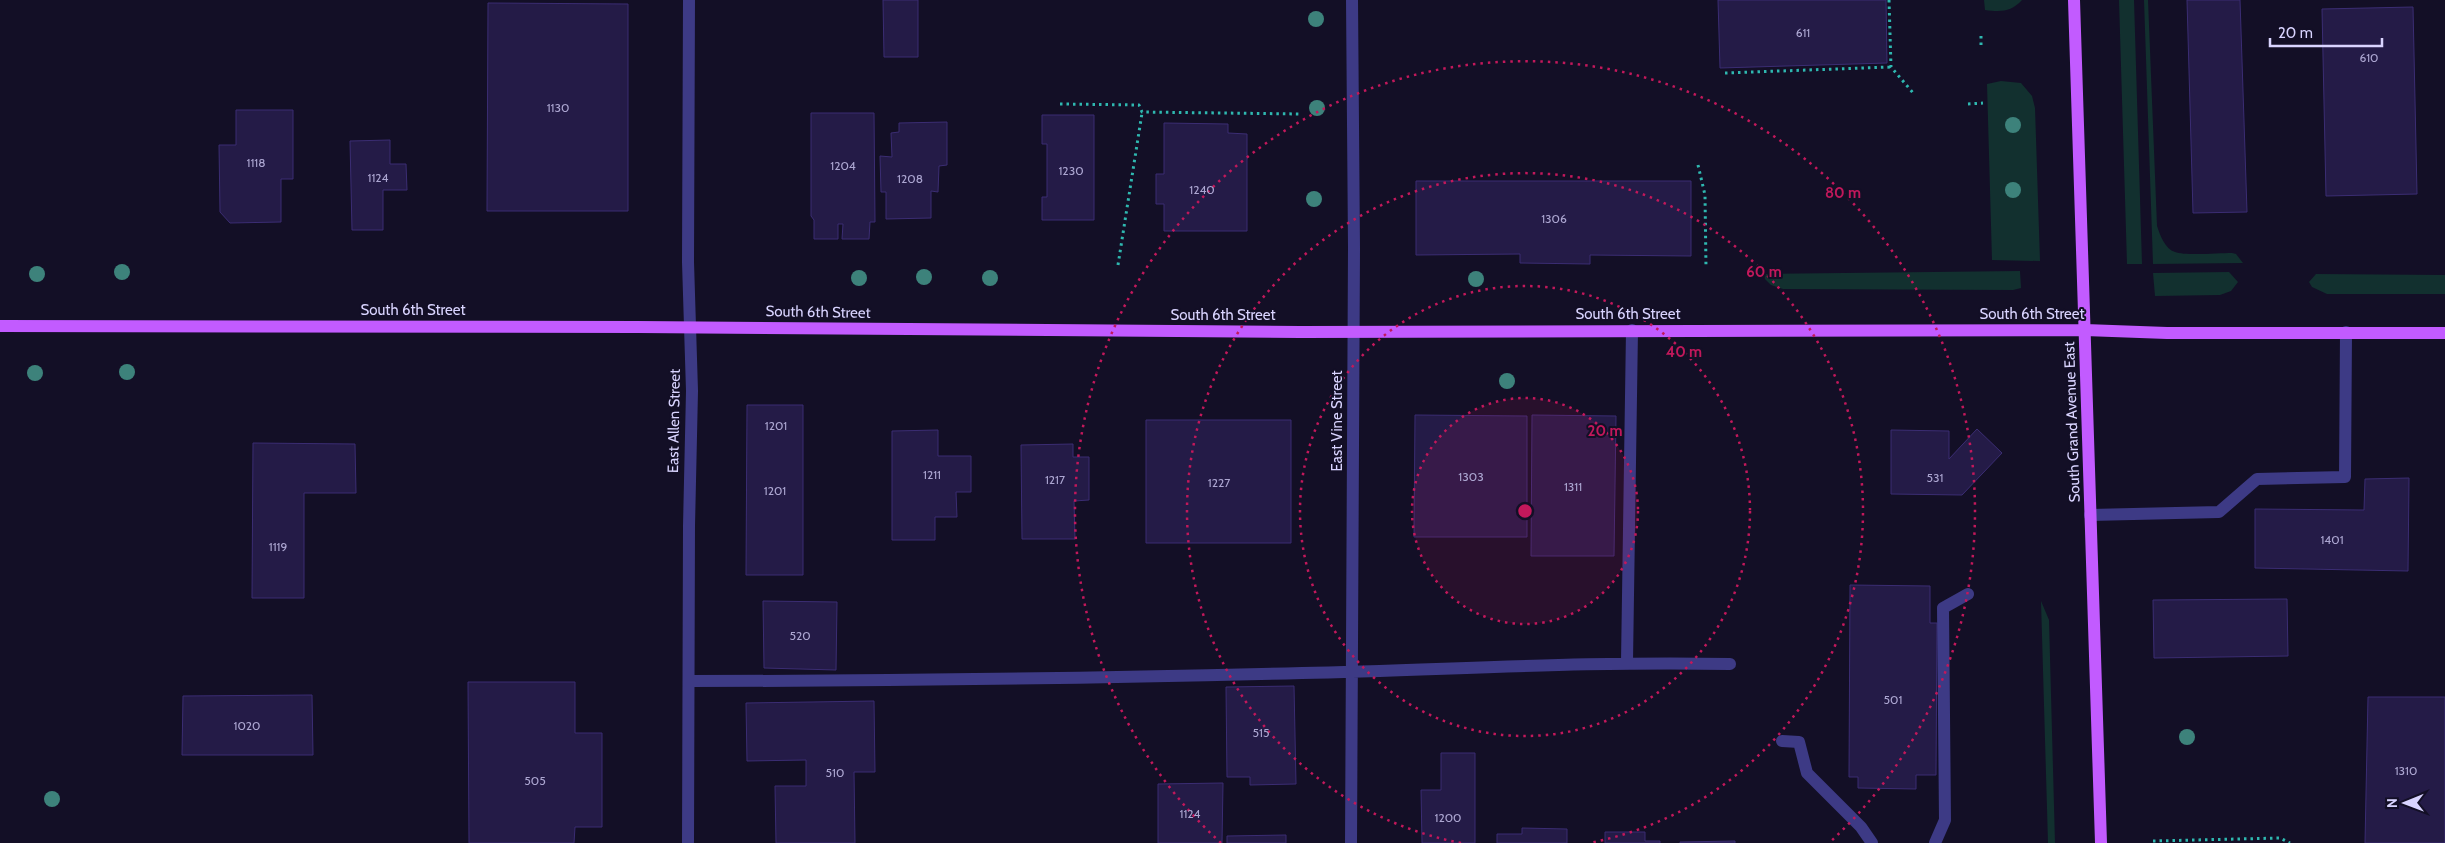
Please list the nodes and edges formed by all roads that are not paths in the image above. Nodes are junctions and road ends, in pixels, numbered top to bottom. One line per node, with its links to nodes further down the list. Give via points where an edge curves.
1 (688, 0): 5 (street, East Allen Street)
2 (1352, 0): 8 (street, East Vine Street)
3 (2074, 0): 7 (main road, South Grand Avenue East)
4 (0, 326): 5 (main road, South 6th Street)
5 (690, 327): 8 (main road, South 6th Street); 16 (street, East Allen Street)
6 (1632, 330): 7 (main road, South 6th Street); 8 (main road, South 6th Street); 13 (street)
7 (2085, 330): 9 (main road, South 6th Street); 11 (main road, South Grand Avenue East)
8 (1353, 331): 15 (street, East Vine Street)
9 (2346, 332): 10 (main road, South 6th Street); 11 (street, via 2345,477 2257,479 2219,512)
10 (2445, 333)
11 (2090, 515): 22 (main road, South Grand Avenue East)
12 (1968, 594): 21 (street, via 1943,608 1945,820)
13 (1627, 662): 14 (street); 15 (street)
14 (1730, 664)
15 (1352, 672): 16 (street); 19 (street, East Vine Street)
16 (690, 682): 18 (street, East Allen Street)
17 (1782, 742): 20 (street, via 1799,742 1807,773 1861,827)
18 (688, 843)
19 (1351, 843)
20 (1872, 843)
21 (1935, 843)
22 (2101, 843)

